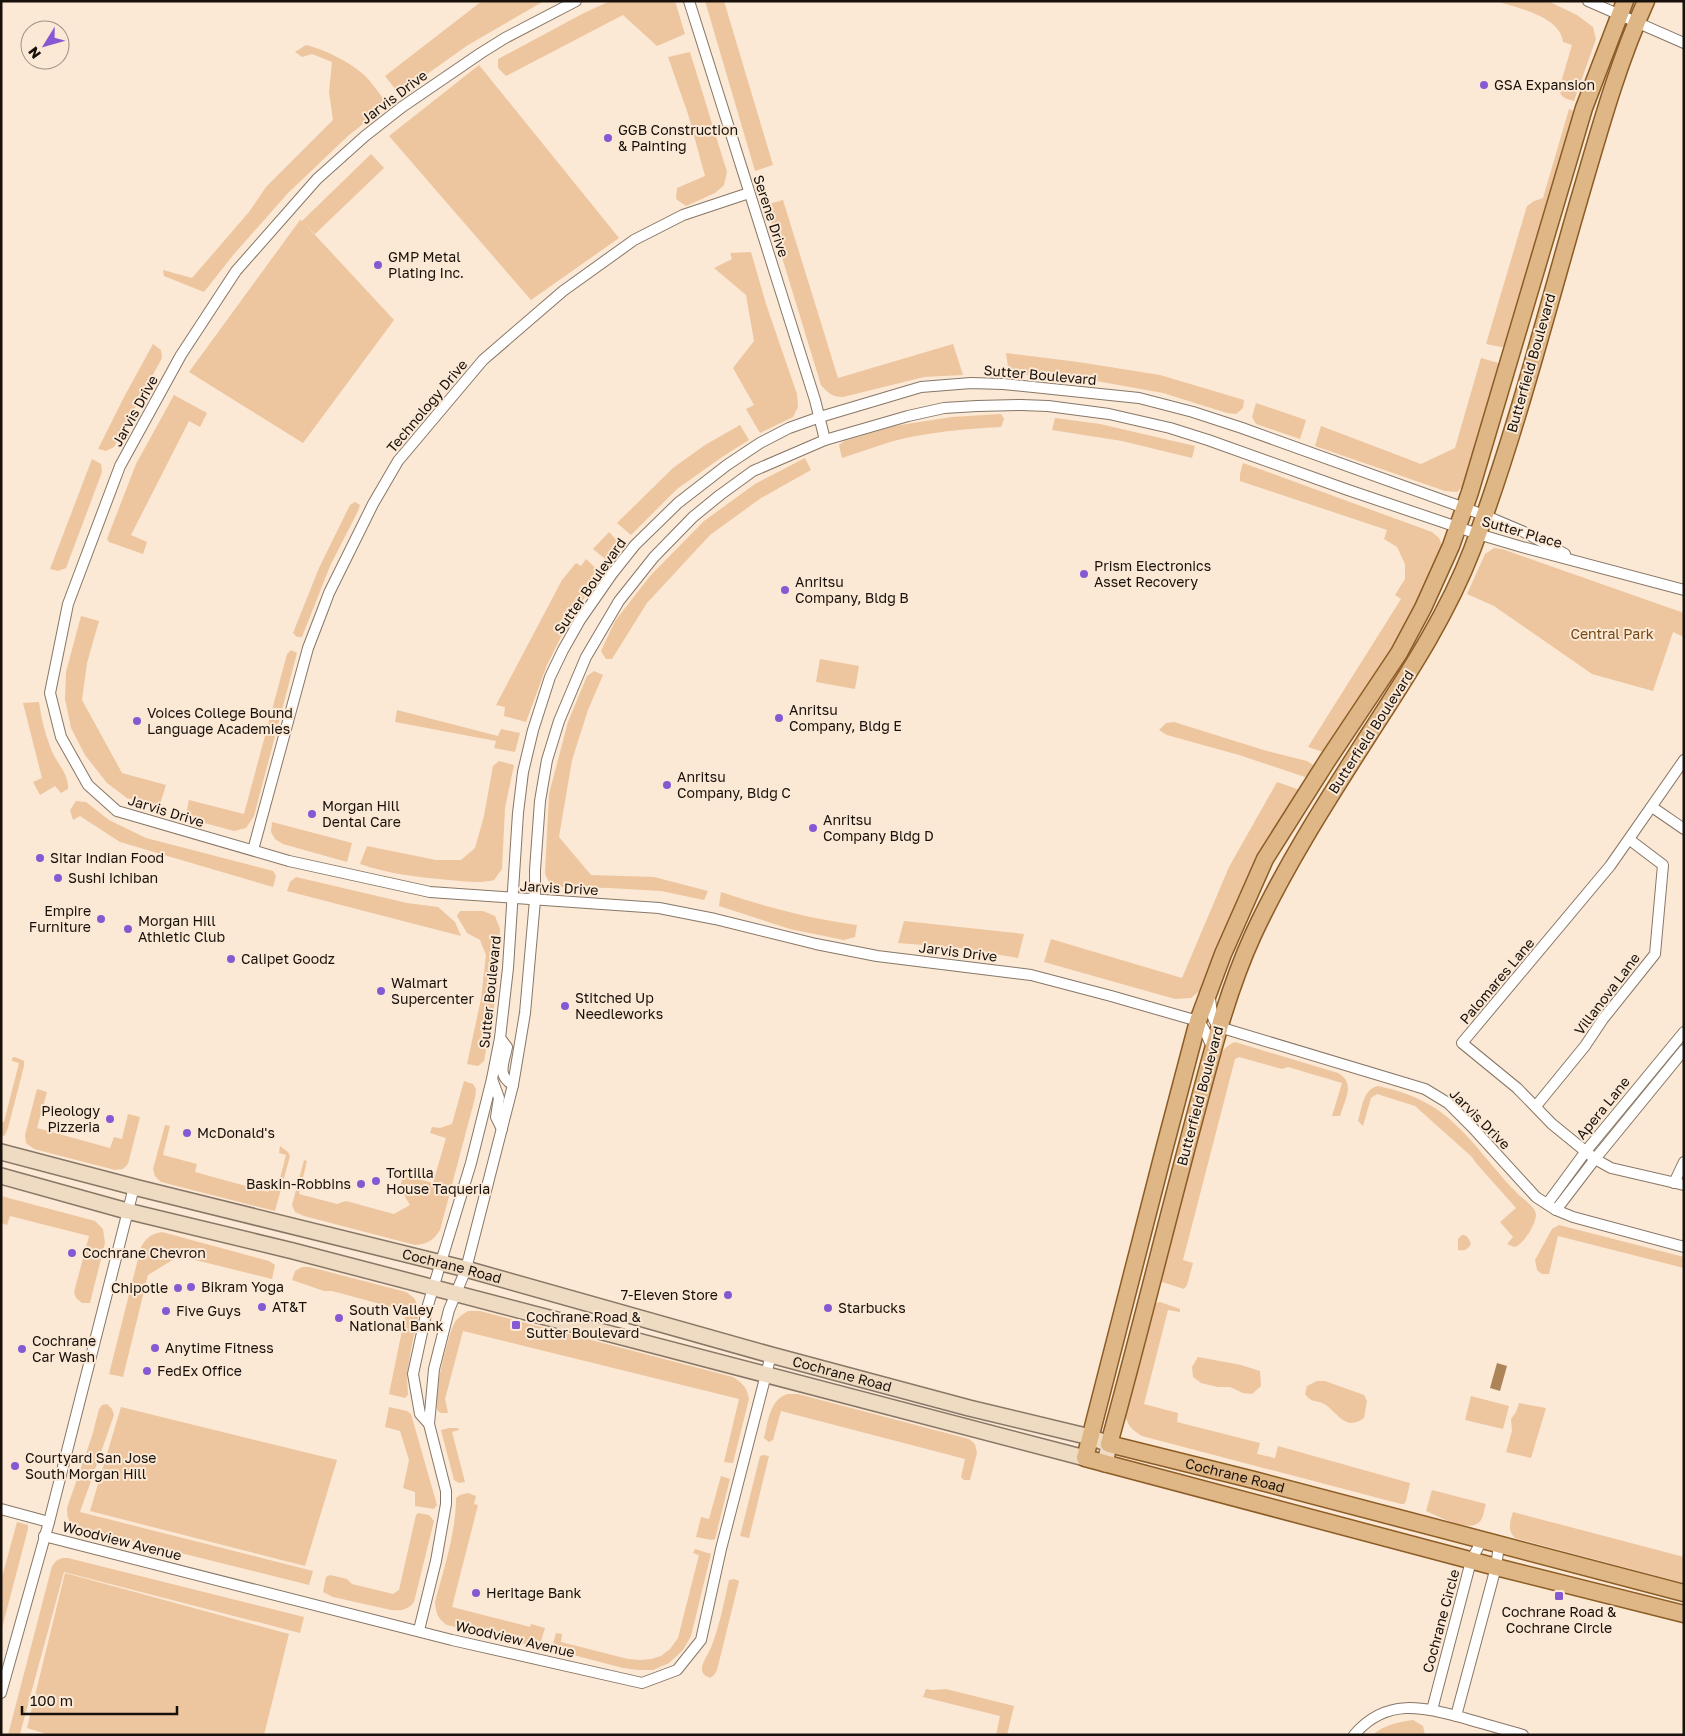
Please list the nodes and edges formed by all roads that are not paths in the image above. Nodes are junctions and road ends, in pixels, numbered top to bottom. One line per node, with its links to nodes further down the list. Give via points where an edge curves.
1 (576, 1): 21 (street, Jarvis Drive, via 481,52 402,107 317,179 236,271 181,355 120,466 68,604 50,693 61,738 88,785 117,811)
2 (689, 1): 8 (street, Serene Drive)
3 (1588, 1): 5 (street)
4 (1646, 1): 6 (main road, Butterfield Boulevard)
5 (1622, 8): 6 (street); 11 (main road, Butterfield Boulevard, via 1584,108)
6 (1638, 22): 7 (street); 12 (main road, Butterfield Boulevard, via 1607,102)
7 (1684, 43)
8 (749, 194): 9 (street, Serene Drive); 21 (street, Technology Drive, via 683,215 634,240 562,291 483,360 398,461 329,593 308,648)
9 (820, 417): 10 (street, Serene Drive); 11 (street, Sutter Boulevard, via 921,387 947,385 1003,384 1139,398 1242,428); 22 (street, Sutter Boulevard, via 789,428 726,464 678,503 635,544 580,620 550,677 529,743 518,813)
10 (825, 440): 13 (street, Sutter Boulevard, via 944,408 1021,405 1109,414 1208,440); 23 (street, Sutter Boulevard, via 753,471 720,495 654,557 619,601 586,657 559,721 547,760 540,800)
11 (1465, 509): 12 (street, Sutter Place); 13 (main road, Butterfield Boulevard)
12 (1484, 516): 14 (main road, Butterfield Boulevard); 15 (street, Sutter Place, via 1524,532)
13 (1458, 527): 14 (street, Sutter Place); 24 (main road, Butterfield Boulevard, via 1399,654 1265,859)
14 (1478, 534): 15 (street, Sutter Place); 26 (main road, Butterfield Boulevard, via 1453,594 1410,671 1300,842 1251,938)
15 (1580, 562): 16 (street, Sutter Place)
16 (1684, 590)
17 (1684, 760): 18 (street, Palomares Lane)
18 (1652, 807): 19 (street); 20 (street, Palomares Lane)
19 (1684, 829)
20 (1630, 840): 33 (street, Villanova Lane, via 1663,865 1655,954); 33 (street, Palomares Lane, via 1462,1043)
21 (252, 850): 22 (street, Jarvis Drive, via 430,892)
22 (513, 899): 23 (street, Jarvis Drive); 28 (street, Sutter Boulevard)
23 (535, 900): 25 (street, Jarvis Drive, via 660,908 876,956 1031,975); 32 (street, Sutter Boulevard, via 525,1013)
24 (1209, 993): 25 (main road, Butterfield Boulevard); 26 (street, via 1212,1018)
25 (1198, 1021): 29 (street); 53 (main road, Butterfield Boulevard)
26 (1219, 1027): 29 (main road, Butterfield Boulevard); 42 (street, Jarvis Drive, via 1426,1089 1472,1127 1536,1197)
27 (1684, 1032): 35 (street, Apera Lane)
28 (500, 1038): 31 (street, Sutter Boulevard); 32 (street, via 507,1047 503,1076)
29 (1213, 1048): 54 (main road, Butterfield Boulevard)
30 (1684, 1050): 37 (street, Apera Lane)
31 (492, 1079): 34 (street, via 499,1098 496,1117); 46 (street, Sutter Boulevard)
32 (513, 1085): 34 (street, Sutter Boulevard)
33 (1536, 1106): 35 (street, Palomares Lane, via 1552,1124)
34 (502, 1129): 47 (street, Sutter Boulevard)
35 (1586, 1151): 37 (street, Palomares Lane); 42 (street, Apera Lane)
36 (1, 1152): 41 (main road, Cochrane Road)
37 (1595, 1159): 40 (street, Palomares Lane, via 1611,1168); 43 (street, Apera Lane)
38 (1684, 1162): 40 (street)
39 (1, 1176): 44 (main road, Cochrane Road)
40 (1679, 1184)
41 (134, 1186): 44 (street); 46 (main road, Cochrane Road)
42 (1547, 1204): 43 (street, Jarvis Drive)
43 (1556, 1210): 45 (street, Jarvis Drive)
44 (127, 1211): 48 (main road, Cochrane Road); 58 (street)
45 (1684, 1247)
46 (441, 1263): 47 (main road, Cochrane Road); 48 (street, Sutter Boulevard)
47 (466, 1269): 49 (street, Sutter Boulevard); 50 (main road, Cochrane Road)
48 (433, 1289): 49 (main road, Cochrane Road); 52 (street, Sutter Boulevard, via 413,1374 420,1414)
49 (456, 1294): 51 (main road, Cochrane Road); 52 (street, Sutter Boulevard, via 434,1369)
50 (771, 1355): 51 (street, Woodview Avenue); 53 (main road, Cochrane Road)
51 (766, 1375): 55 (main road, Cochrane Road); 66 (street, Woodview Avenue, via 701,1640 678,1670 642,1683)
52 (429, 1424): 66 (street, Sutter Boulevard, via 446,1491 446,1504)
53 (1090, 1437): 54 (main road, Cochrane Road); 55 (main road, Butterfield Boulevard)
54 (1109, 1444): 56 (main road, Butterfield Boulevard); 60 (main road, Cochrane Road)
55 (1085, 1458): 56 (main road, Cochrane Road)
56 (1105, 1464): 62 (main road, Cochrane Road)
57 (1, 1509): 58 (street, Woodview Avenue)
58 (49, 1522): 59 (street)
59 (44, 1536): 66 (street, Woodview Avenue); 67 (street)
60 (1482, 1540): 61 (main road, Cochrane Road); 62 (street, Cochrane Circle)
61 (1499, 1545): 63 (street); 64 (main road, Cochrane Road)
62 (1471, 1560): 63 (main road, Cochrane Road); 68 (street, Cochrane Circle)
63 (1496, 1567): 65 (main road, Cochrane Road); 69 (street)
64 (1684, 1593)
65 (1684, 1614)
66 (419, 1630)
67 (1, 1693)
68 (1432, 1710): 69 (street); 70 (street, via 1410,1707 1384,1713 1367,1722)
69 (1456, 1716): 71 (street)
70 (1354, 1735)
71 (1523, 1735)

